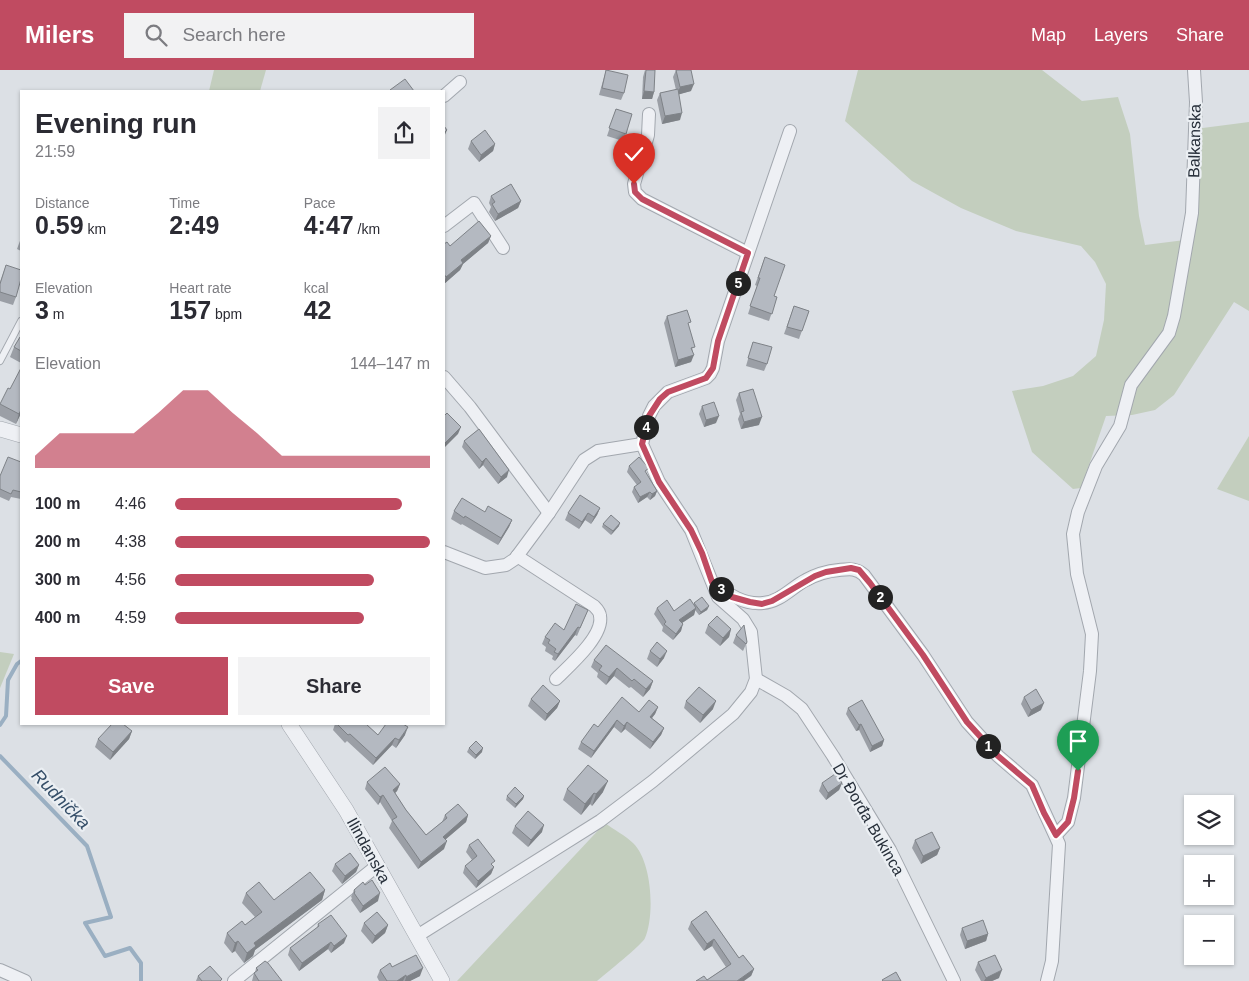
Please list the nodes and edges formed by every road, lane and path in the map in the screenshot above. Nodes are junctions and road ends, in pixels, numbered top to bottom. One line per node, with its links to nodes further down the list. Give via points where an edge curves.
1 (1194, 70): 22 (street, Balkanska, via 1192,213 1174,316 1169,333 1131,386 1120,426 1096,466 1073,534 1077,574 1092,634 1090,671 1074,798 1068,822)
2 (460, 82): 3 (street)
3 (445, 95)
4 (649, 114): 8 (street, via 648,136 634,184 635,192 642,199)
5 (790, 131): 8 (street)
6 (445, 225): 7 (street, via 474,203)
7 (503, 248)
8 (748, 253): 14 (street, via 710,374 668,392 660,399 649,416)
9 (20, 323): 10 (lane)
10 (0, 361)
11 (445, 378): 15 (street, via 470,406)
12 (0, 429): 13 (street)
13 (20, 434)
14 (642, 444): 15 (street, via 590,454); 18 (street, via 659,482 691,530)
15 (548, 513): 17 (street)
16 (445, 552): 17 (street, via 485,568 506,565)
17 (517, 556): 19 (street, via 594,606 600,616 597,633)
18 (712, 582): 20 (street, via 718,597 751,632); 22 (street, via 732,597 762,604 821,574 851,568 859,570 923,655 967,722 998,756 1032,785)
19 (556, 679)
20 (756, 679): 24 (street, via 751,692 733,714 654,781 600,821); 29 (street, Dr Đorđa Bukinca, via 802,709 833,756 890,850)
21 (290, 725): 23 (street, Ilindanska)
22 (1056, 835): 30 (street, via 1052,961)
23 (378, 865): 24 (street, Ilindanska); 28 (street)
24 (417, 936): 26 (street, Ilindanska)
25 (0, 970): 27 (street)
26 (439, 980)
27 (25, 981)
28 (234, 981)
29 (954, 981)
30 (1047, 981)

